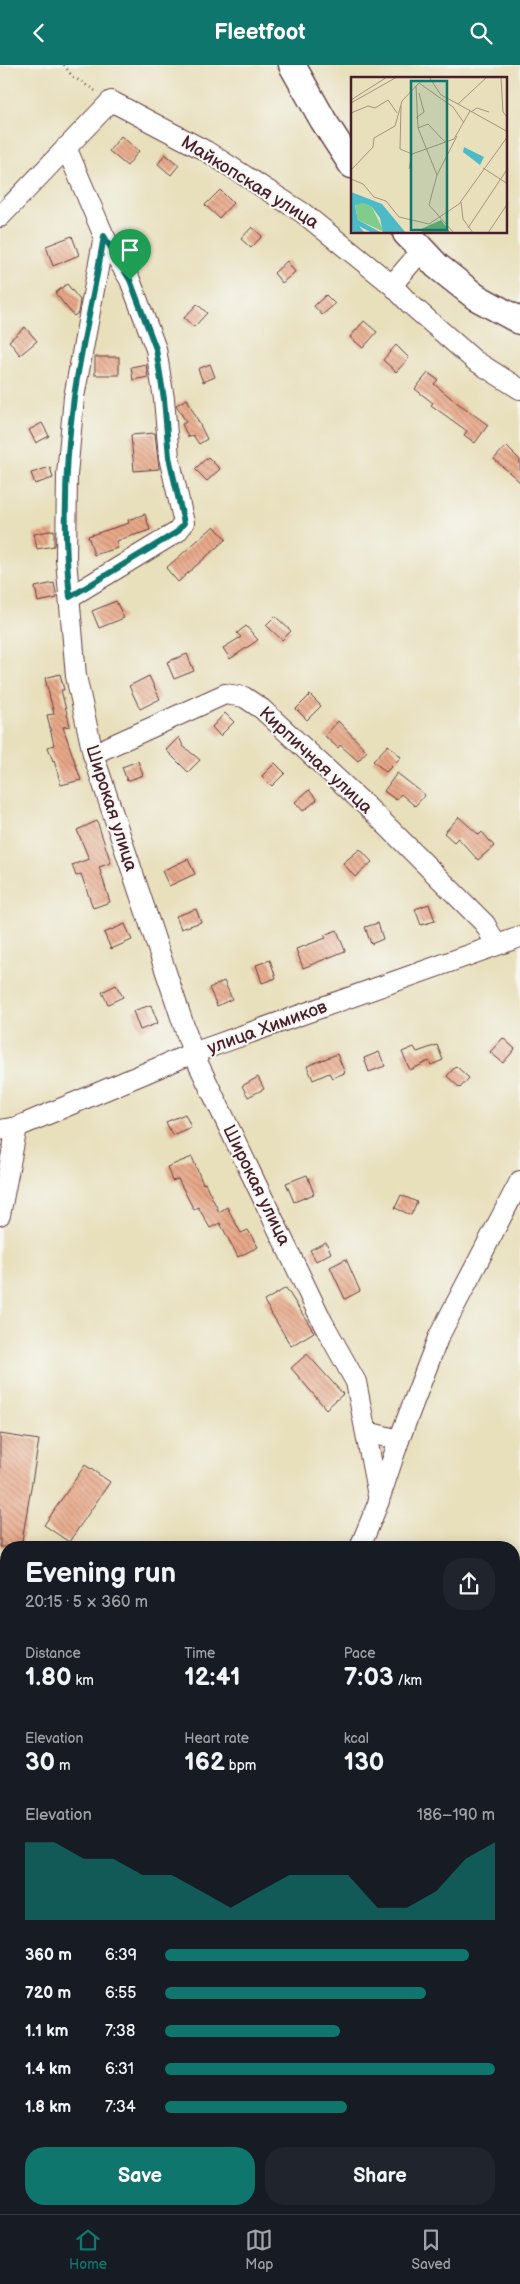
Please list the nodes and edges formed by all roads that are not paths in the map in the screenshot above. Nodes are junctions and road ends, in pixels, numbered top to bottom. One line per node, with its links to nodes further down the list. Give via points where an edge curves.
1 (292, 65): 3 (main road)
2 (66, 147): 4 (street); 5 (street); 7 (street, Майкопская улица, via 111,101 206,151 303,213)
3 (351, 163)
4 (0, 217)
5 (104, 236): 10 (street, Широкая улица, via 74,397 67,494 66,559); 10 (street, via 130,280 156,349 169,457 184,523 177,532)
6 (414, 241): 7 (street); 8 (main road, via 437,266 476,297)
7 (392, 285): 9 (street, Майкопская улица, via 474,360)
8 (520, 321)
9 (520, 389)
10 (70, 597): 11 (street, Широкая улица, via 76,676)
11 (93, 754): 13 (street, Кирпичная улица, via 225,694 244,697 262,709 390,830 485,924); 14 (street, Широкая улица)
12 (520, 937): 13 (street, улица Химиков)
13 (496, 945): 14 (street, улица Химиков)
14 (193, 1053): 15 (street, улица Химиков); 18 (street, Широкая улица, via 323,1323 356,1382)
15 (9, 1129): 17 (street)
16 (520, 1181): 19 (street, via 438,1338)
17 (0, 1215)
18 (367, 1432): 19 (street); 20 (street, Широкая улица)
19 (399, 1440): 20 (street)
20 (379, 1501): 21 (street)
21 (362, 1541)

